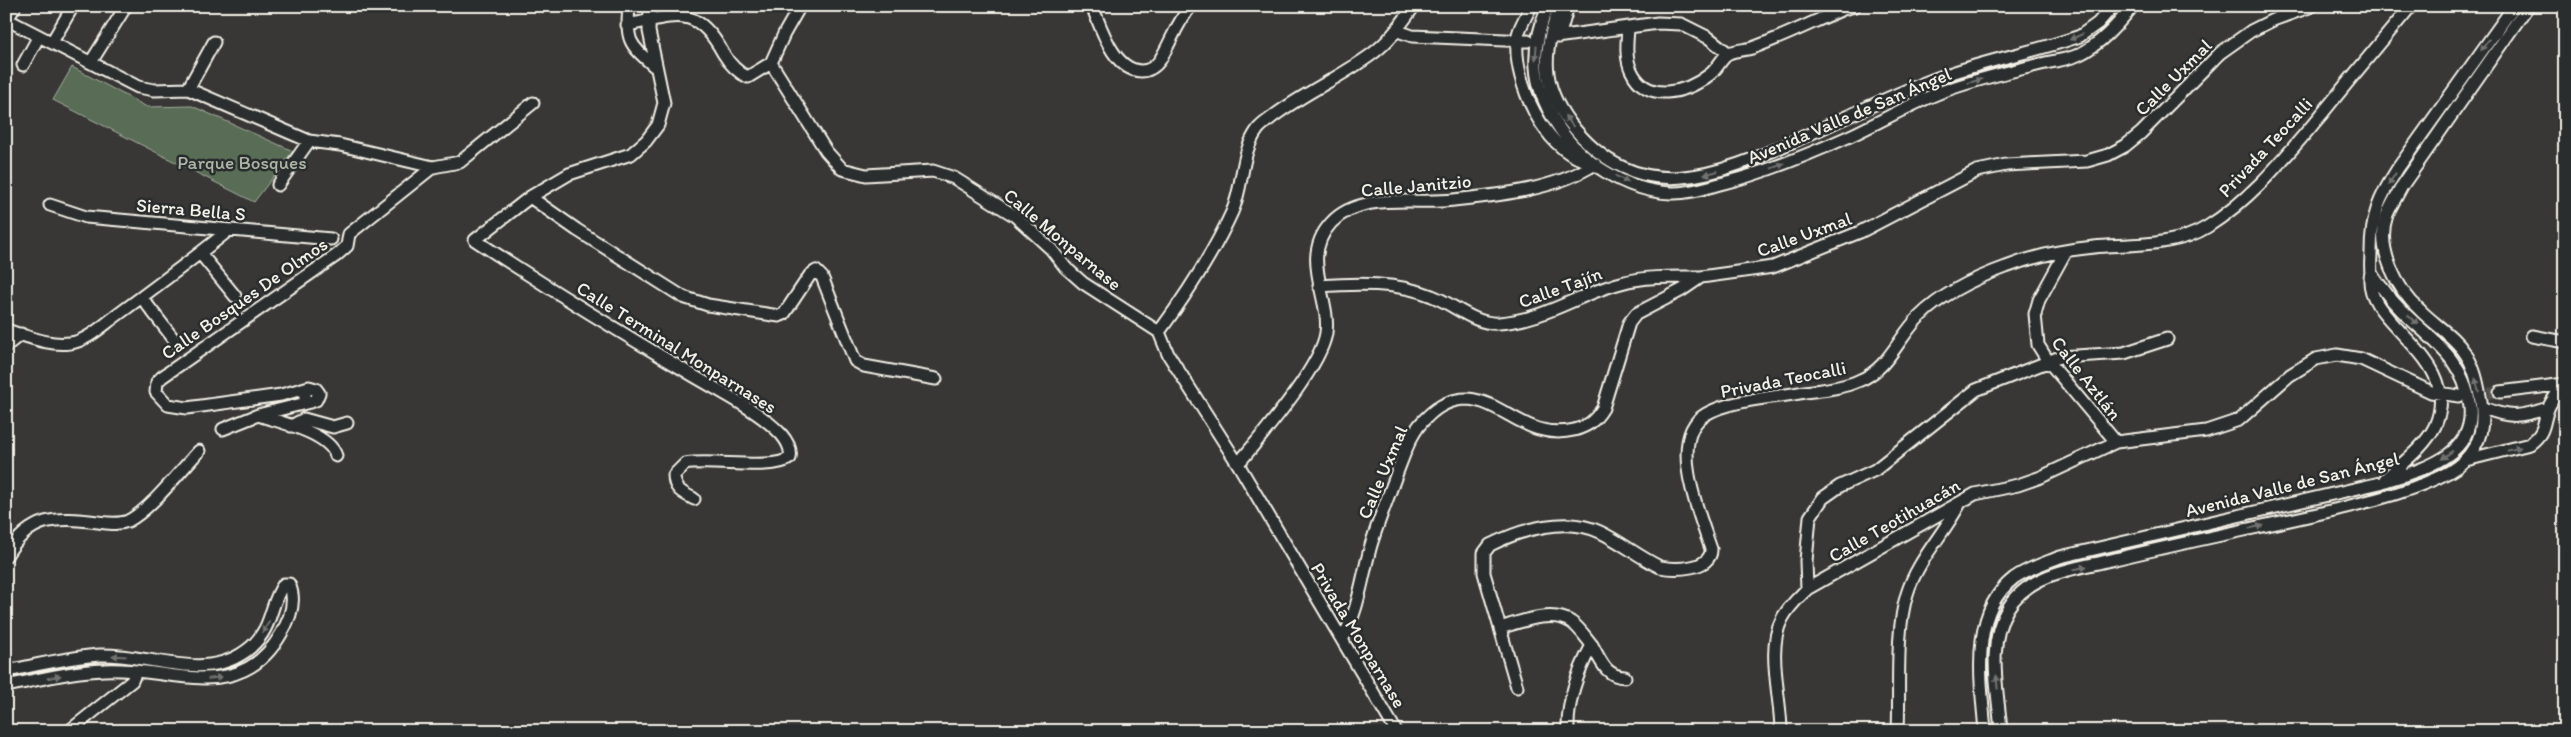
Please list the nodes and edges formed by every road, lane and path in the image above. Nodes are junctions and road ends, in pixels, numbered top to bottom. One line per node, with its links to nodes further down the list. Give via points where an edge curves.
1 (15, 6): 21 (street)
2 (74, 6): 27 (street)
3 (126, 6): 31 (street)
4 (629, 6): 23 (street)
5 (650, 6): 22 (street)
6 (800, 6): 32 (street)
7 (1092, 6): 8 (street, via 1116,57 1127,67 1143,71 1151,70 1159,61 1176,26)
8 (1191, 6)
9 (1414, 6): 25 (street)
10 (1532, 6): 29 (street)
11 (1548, 6): 42 (street, Avenida Valle de San Ángel, one-way to 42, via 1536,51 1535,71 1543,103 1564,136)
12 (1560, 6): 38 (street, Avenida Valle de San Ángel, one-way to 12, via 1752,160 1697,177 1648,176 1632,172 1597,152 1582,138 1553,95 1546,69 1549,42)
13 (1568, 6): 24 (street, via 1557,37)
14 (1855, 6): 30 (street, via 1752,48)
15 (2113, 6): 37 (street, Avenida Valle de San Ángel, one-way to 37, via 2080,36 1931,80)
16 (2133, 6): 40 (street, Avenida Valle de San Ángel, one-way to 16, via 1944,91 2076,56 2105,37)
17 (2312, 6): 54 (street, Calle Uxmal, via 2265,23 2227,48 2141,133 2108,155 2087,161 1988,168 1967,175 1860,232 1773,268)
18 (2411, 6): 51 (street, Privada Teocalli, via 2293,148 2228,213 2193,234 2164,241)
19 (2514, 6): 48 (street, one-way to 48, via 2388,184 2376,208)
20 (2528, 6): 50 (street, Avenida Valle de San Ángel, via 2402,186 2386,217)
21 (6, 20): 26 (street)
22 (649, 21): 23 (street); 32 (street, via 674,16 698,20 712,33 732,65 748,77); 34 (street)
23 (627, 25): 34 (street, via 631,42)
24 (1628, 29): 30 (street, via 1658,23 1681,24 1709,38); 30 (street, via 1630,70 1644,87 1660,93 1687,88 1701,80 1718,68)
25 (1398, 31): 29 (street, via 1412,36); 59 (street, via 1372,54 1259,127 1248,147 1233,211)
26 (39, 36): 27 (street); 33 (street)
27 (52, 42): 31 (street)
28 (214, 42): 35 (street)
29 (1522, 42): 42 (street, via 1524,87 1535,112 1562,150)
30 (1728, 53)
31 (91, 62): 35 (street, via 138,87)
32 (771, 63): 59 (street, Calle Monparnase, via 826,152 842,169 866,175 933,171 954,178 1015,216 1083,283)
33 (23, 65)
34 (654, 66): 45 (street, via 664,103 658,125 646,141 631,154 578,170)
35 (188, 89): 39 (street)
36 (533, 103): 43 (street, Calle Bosques De Olmos, via 460,162)
37 (1823, 129): 38 (street, Avenida Valle de San Ángel); 40 (street)
38 (1806, 135): 41 (street)
39 (309, 141): 43 (street); 44 (street)
40 (1828, 146): 41 (street, Avenida Valle de San Ángel)
41 (1812, 152): 42 (street, Avenida Valle de San Ángel, one-way to 41, via 1633,184 1671,193 1747,178)
42 (1594, 163): 55 (street, Calle Janitzio, via 1564,182 1526,189 1453,200 1356,206 1330,224 1322,238 1317,261)
43 (433, 167): 74 (street, Calle Bosques De Olmos, via 349,234 347,246 338,255 157,382 156,392 168,404 188,408 305,390 303,394 310,402)
44 (278, 185)
45 (530, 197): 67 (street, via 683,297 708,305 779,316 784,314 810,275 816,272 822,277 855,361 864,366); 86 (street, Calle Terminal Monparnases, via 475,240 589,314 743,407 769,424 788,444 790,458 778,463 720,461 686,464 674,476 674,484 679,491)
46 (50, 204): 47 (street, Sierra Bella S, via 86,216)
47 (229, 230): 49 (street, Sierra Bella S); 52 (street)
48 (2371, 238): 50 (street); 53 (street)
49 (332, 239)
50 (2385, 239): 72 (street, Avenida Valle de San Ángel, one-way to 50, via 2465,352 2399,288 2390,268)
51 (2066, 251): 66 (street, Calle Aztlán, via 2039,300 2035,314 2038,345); 92 (street, Privada Teocalli, via 2006,266 1961,286 1921,315 1890,356 1862,380 1741,402 1707,413 1694,422 1688,437 1688,474 1712,549 1707,560 1700,565 1671,569 1660,567 1600,532 1573,524 1554,525 1490,545 1484,553 1484,573)
52 (200, 253): 56 (street); 57 (street)
53 (2371, 272): 70 (street, via 2369,281 2380,308 2425,359 2434,372); 78 (street, Avenida Valle de San Ángel, one-way to 78, via 2396,306 2443,348 2459,369 2470,410)
54 (1700, 277): 55 (street, Calle Tajín, via 1619,283 1552,312 1496,323 1477,319 1434,296 1404,287); 93 (street, Calle Uxmal, via 1636,314 1629,323 1603,408 1596,420 1585,426 1558,432 1542,430 1466,399 1437,407 1424,419 1404,456 1385,504 1371,545 1354,617)
55 (1320, 286): 84 (street, Calle Janitzio, via 1326,332 1322,344 1287,402)
56 (235, 296)
57 (142, 298): 60 (street, via 86,338 72,343 46,342); 63 (street)
58 (6, 330): 60 (street)
59 (1159, 332): 84 (street, via 1168,354)
60 (21, 334): 65 (street)
61 (2532, 336): 64 (street)
62 (2167, 339): 66 (street, via 2124,353 2060,357)
63 (176, 342)
64 (2565, 342)
65 (6, 346)
66 (2048, 361): 79 (street, Calle Aztlán); 91 (street, via 1976,390 1875,470 1840,486 1823,498 1810,517)
67 (936, 379)
68 (2564, 384): 69 (street); 73 (street)
69 (2500, 392)
70 (2440, 393): 71 (street, Calle Teotihuacán); 79 (street, Calle Teotihuacán, via 2430,392 2361,358 2327,356 2290,375 2246,414 2225,426); 85 (street, via 2435,426 2429,435)
71 (2459, 396)
72 (2482, 407): 73 (street, via 2511,417); 80 (street, Avenida Valle de San Ángel, via 2482,429)
73 (2548, 408): 83 (street, one-way to 73, via 2530,444 2539,438 2546,426)
74 (258, 415): 76 (street); 77 (street)
75 (347, 423): 76 (street, via 333,427 304,419)
76 (291, 426): 82 (street, via 322,440)
77 (223, 429)
78 (2463, 438): 80 (street); 85 (street, Avenida Valle de San Ángel, one-way to 85, via 2448,457)
79 (2116, 442): 87 (street, Calle Teotihuacán, via 2041,477 1975,494)
80 (2477, 444): 83 (street, Avenida Valle de San Ángel)
81 (199, 451): 90 (street, via 144,510 128,521 109,524 54,518 41,522 20,538)
82 (336, 456)
83 (2466, 460): 89 (street, Avenida Valle de San Ángel, one-way to 83, via 2390,496 2452,471)
84 (1238, 464): 93 (street, Privada Monparnase)
85 (2380, 483): 88 (street, Avenida Valle de San Ángel)
86 (694, 499)
87 (1960, 504): 91 (street, Calle Teotihuacán); 104 (street, via 1928,553 1907,594 1901,641)
88 (2224, 518): 89 (street); 105 (street, Avenida Valle de San Ángel, via 2060,557 2015,578 2001,590 1993,602 1981,642)
89 (2227, 533): 106 (street, Avenida Valle de San Ángel, one-way to 89, via 1994,655 1996,636 2009,607 2020,593 2047,577)
90 (6, 556)
91 (1807, 589): 103 (street, Calle Teotihuacán, via 1788,609 1776,633)
92 (1500, 628): 94 (street, via 1537,618 1563,618 1571,622); 99 (street, Privada Teocalli)
93 (1343, 638): 101 (street, Privada Monparnase)
94 (1592, 646): 97 (street, via 1607,671 1614,677); 102 (street, via 1572,693)
95 (6, 671): 96 (street, one-way to 95, via 200,679 231,676 244,670 269,652 287,624 292,606 289,584 285,583 281,588 272,616 259,638 242,654 221,663 181,665 103,655)
96 (136, 671): 98 (street, one-way to 96, via 94,670); 100 (street, via 132,681)
97 (1625, 677)
98 (6, 686)
99 (1517, 687)
100 (69, 731)
101 (1396, 731)
102 (1568, 731)
103 (1781, 731)
104 (1898, 731)
105 (1985, 731)
106 (2001, 731)

